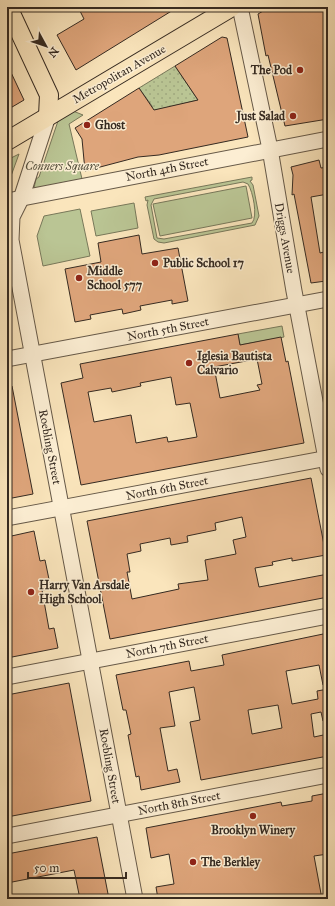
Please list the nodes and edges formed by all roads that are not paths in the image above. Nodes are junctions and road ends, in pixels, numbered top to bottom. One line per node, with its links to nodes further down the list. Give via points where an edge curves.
1 (8, 7): 4 (main road, Roebling Street, via 49,95)
2 (232, 7): 4 (main road, Metropolitan Avenue)
3 (240, 7): 7 (street, Driggs Avenue)
4 (48, 116): 6 (main road, Metropolitan Avenue); 8 (street, Roebling Street)
5 (328, 139): 7 (street, North 4th Street)
6 (7, 141)
7 (270, 149): 8 (street, North 4th Street); 10 (street, Driggs Avenue)
8 (14, 200): 11 (street, Roebling Street, via 11,240)
9 (328, 299): 10 (street, North 5th Street)
10 (296, 305): 11 (street, North 5th Street); 13 (street, Driggs Avenue)
11 (31, 355): 12 (street, North 5th Street); 14 (street, Roebling Street)
12 (7, 359)
13 (327, 462): 14 (street, North 6th Street)
14 (62, 508): 15 (street, North 6th Street); 17 (street, Roebling Street)
15 (7, 518)
16 (328, 616): 17 (street, North 7th Street)
17 (90, 661): 18 (street, North 7th Street); 20 (street, Roebling Street)
18 (7, 677)
19 (328, 775): 20 (street, North 8th Street)
20 (119, 815): 21 (street, North 8th Street); 22 (street, Roebling Street)
21 (7, 836)
22 (135, 899)

